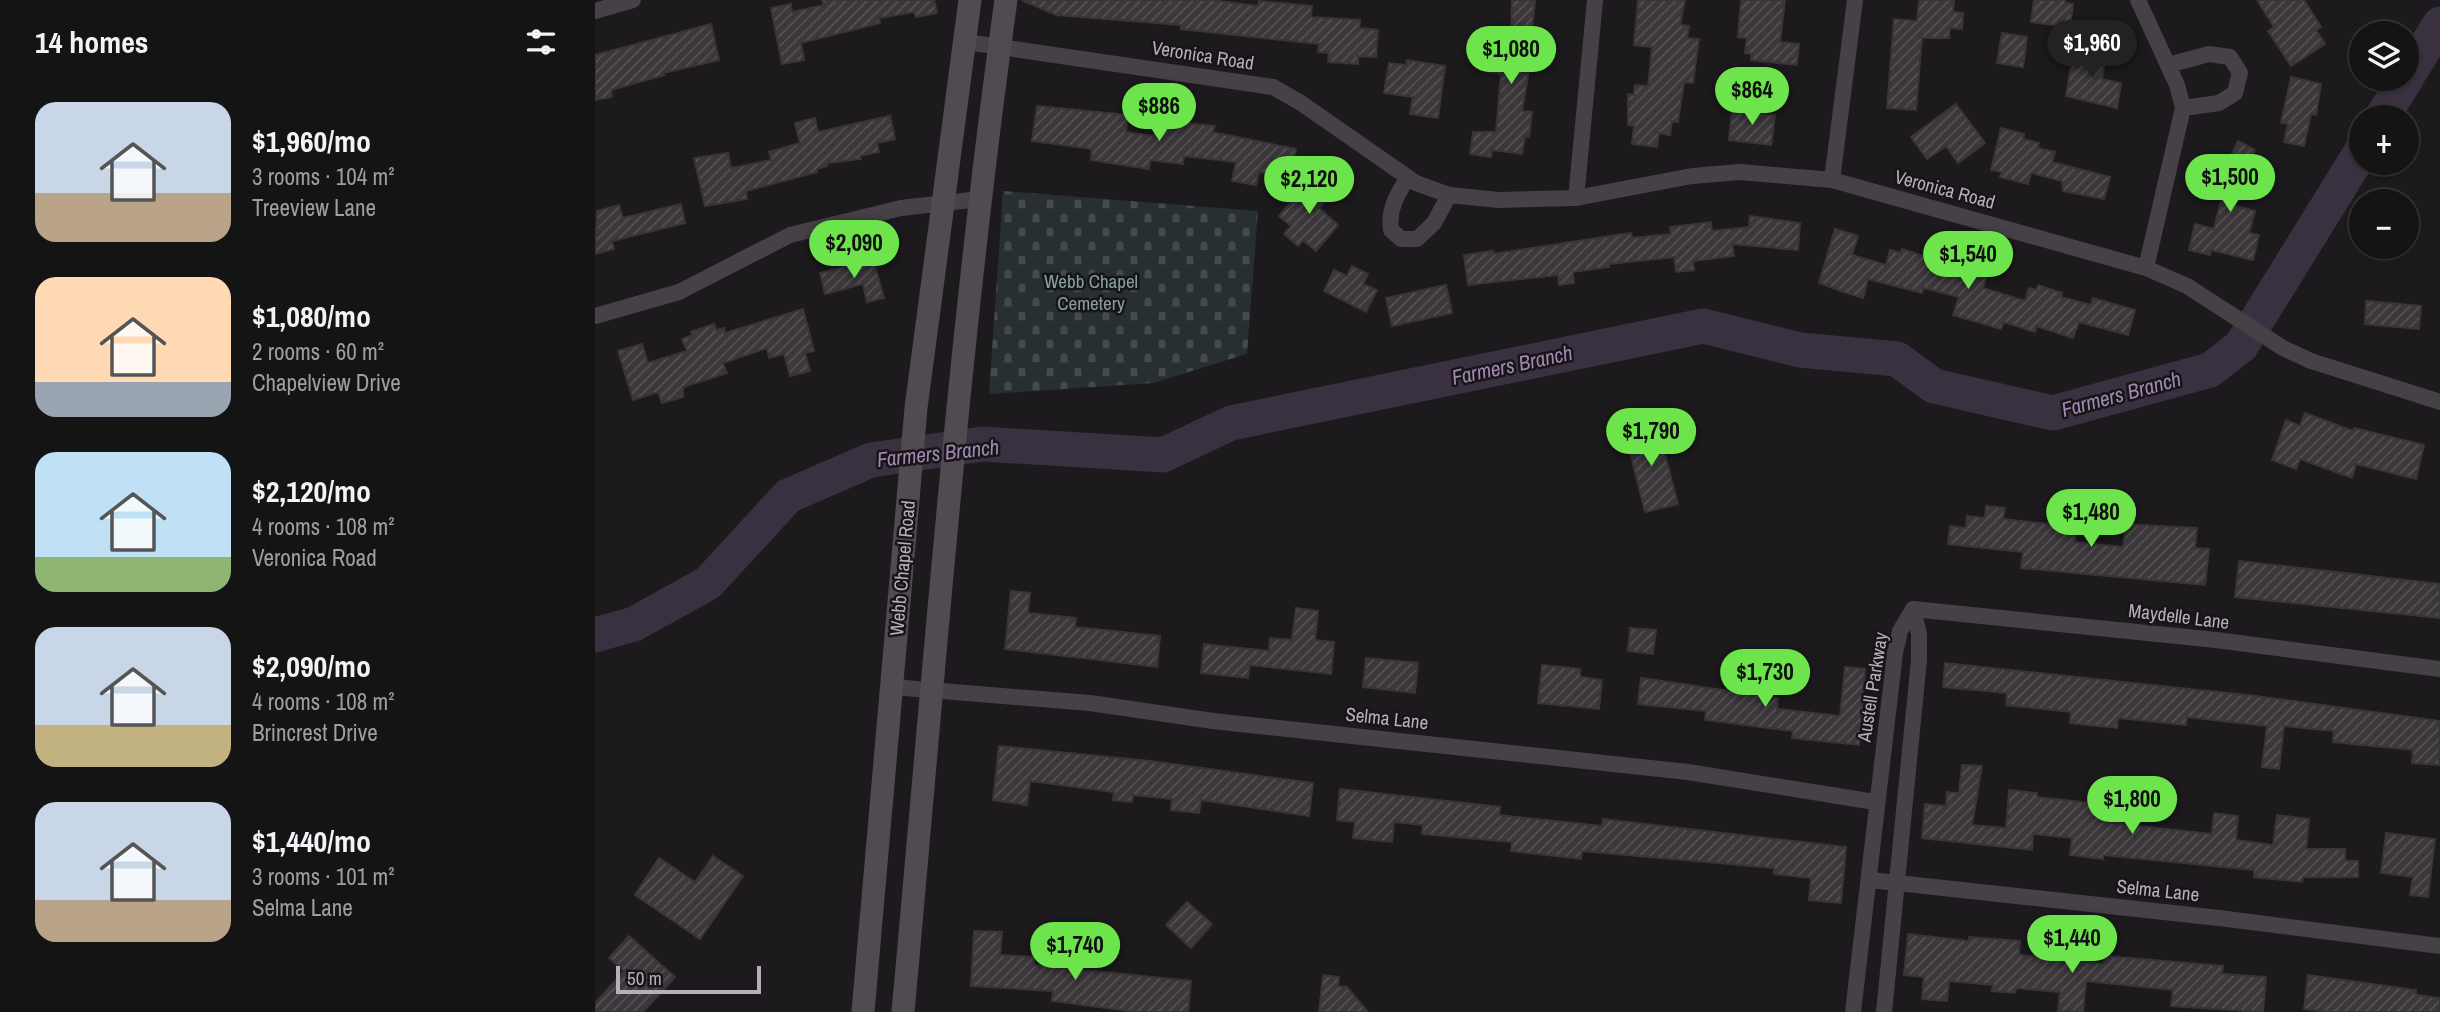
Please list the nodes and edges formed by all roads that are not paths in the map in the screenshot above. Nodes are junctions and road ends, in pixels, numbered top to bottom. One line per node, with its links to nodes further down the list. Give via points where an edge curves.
1 (633, 0): 7 (street)
2 (970, 0): 8 (main road, Webb Chapel Road)
3 (1006, 0): 9 (main road, Webb Chapel Road)
4 (1595, 0): 15 (street)
5 (1855, 0): 13 (street)
6 (2138, 0): 10 (street)
7 (595, 11)
8 (966, 42): 9 (street, Veronica Road); 17 (main road, Webb Chapel Road)
9 (1000, 46): 12 (street, Veronica Road, via 1273,88); 16 (main road, Webb Chapel Road)
10 (2168, 65): 11 (street); 11 (street, via 2209,54 2230,57 2240,74 2235,93 2219,103)
11 (2183, 108): 18 (street)
12 (1408, 177): 14 (street, Veronica Road); 14 (street, via 1395,196 1389,217 1391,230 1401,239 1417,239 1434,223)
13 (1832, 180): 15 (street, Veronica Road, via 1740,172 1692,176); 18 (street, Veronica Road)
14 (1449, 195): 15 (street, Veronica Road, via 1499,200)
15 (1576, 198)
16 (980, 199): 17 (street); 24 (main road, Webb Chapel Road)
17 (943, 203): 19 (street, via 901,208 790,235 679,292); 23 (main road, Webb Chapel Road, via 916,408)
18 (2146, 268): 20 (street, Veronica Road, via 2187,286 2311,360)
19 (595, 316)
20 (2440, 402)
21 (1913, 608): 22 (street, Maydelle Lane); 25 (street, Austell Parkway, via 1895,653); 27 (street, Austell Parkway, via 1919,660)
22 (2440, 669)
23 (893, 687): 24 (street, Selma Lane); 29 (main road, Webb Chapel Road)
24 (930, 688): 25 (street, Selma Lane, via 1688,772); 30 (main road, Webb Chapel Road)
25 (1875, 802): 26 (street, Austell Parkway)
26 (1870, 880): 27 (street, Selma Lane); 31 (street, Austell Parkway)
27 (1898, 881): 28 (street, Selma Lane); 32 (street, Austell Parkway)
28 (2440, 946)
29 (863, 1012)
30 (903, 1012)
31 (1853, 1012)
32 (1884, 1012)

